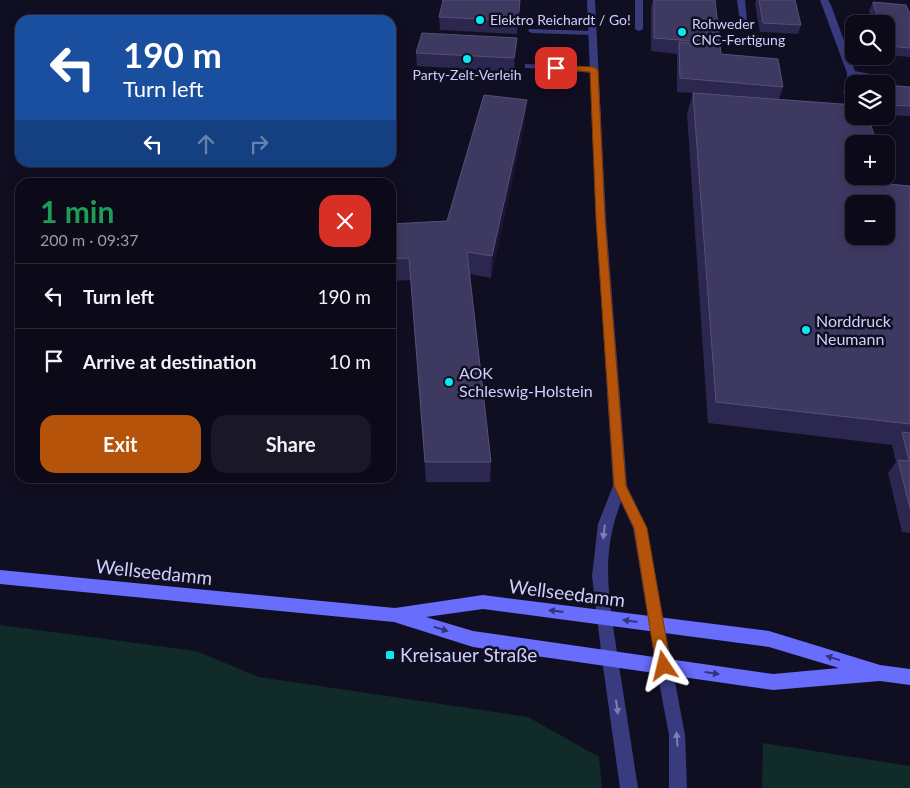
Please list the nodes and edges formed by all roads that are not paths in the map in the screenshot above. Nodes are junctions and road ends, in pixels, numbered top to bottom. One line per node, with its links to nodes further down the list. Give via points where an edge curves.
1 (590, 0): 8 (street)
2 (638, 0): 6 (street)
3 (741, 0): 5 (street)
4 (824, 0): 11 (street)
5 (745, 28)
6 (640, 29)
7 (532, 30): 8 (street)
8 (592, 33): 10 (street)
9 (528, 66): 10 (street)
10 (594, 70): 13 (street)
11 (850, 73): 12 (street)
12 (861, 75)
13 (620, 486): 16 (street, one-way to 16, via 605,524 599,576); 17 (street, via 640,528)
14 (0, 577): 15 (main road, Wellseedamm)
15 (394, 615): 16 (main road, Wellseedamm, one-way to 15, via 483,602); 18 (main road, Wellseedamm, one-way to 18, via 473,639)
16 (605, 618): 17 (main road, Wellseedamm, one-way to 16); 18 (street)
17 (656, 624): 19 (street); 20 (main road, Wellseedamm, one-way to 17, via 770,639)
18 (610, 659): 19 (main road, Wellseedamm); 22 (street, one-way to 22)
19 (664, 666): 20 (main road, Wellseedamm, one-way to 20, via 773,682); 23 (street, one-way to 19, via 677,736)
20 (880, 672): 21 (main road, Wellseedamm)
21 (910, 677)
22 (629, 788)
23 (678, 788)

